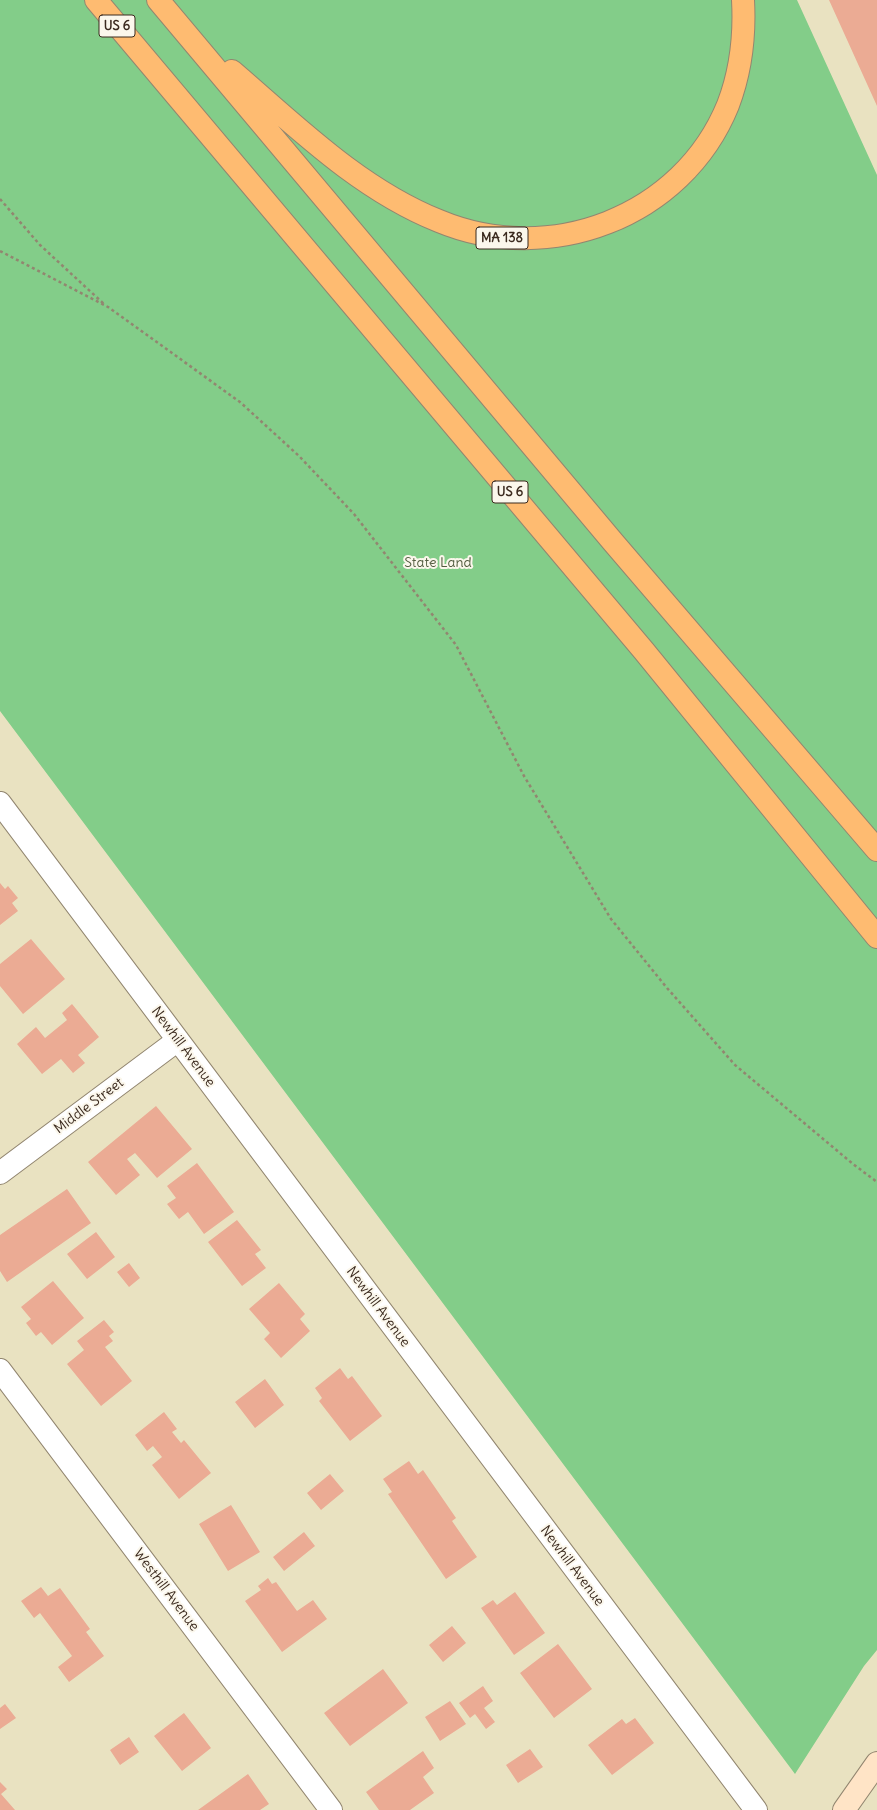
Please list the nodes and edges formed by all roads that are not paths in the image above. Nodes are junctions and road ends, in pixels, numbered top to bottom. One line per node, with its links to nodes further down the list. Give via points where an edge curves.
1 (96, 0): 7 (main road, US 6, via 639,645)
2 (158, 0): 4 (main road)
3 (743, 0): 4 (main road, MA 138, via 743,48 737,77 714,132 692,162 658,195 635,210 610,222 554,238 482,235 428,216 387,195 337,161)
4 (182, 29): 6 (main road, via 613,542)
5 (0, 803): 8 (street, Newhill Avenue)
6 (877, 850)
7 (877, 937)
8 (178, 1040): 9 (street, Middle Street); 13 (street, Newhill Avenue)
9 (0, 1173)
10 (0, 1370): 12 (street, Westhill Avenue)
11 (877, 1764): 14 (main road)
12 (331, 1810)
13 (756, 1810)
14 (844, 1810)

